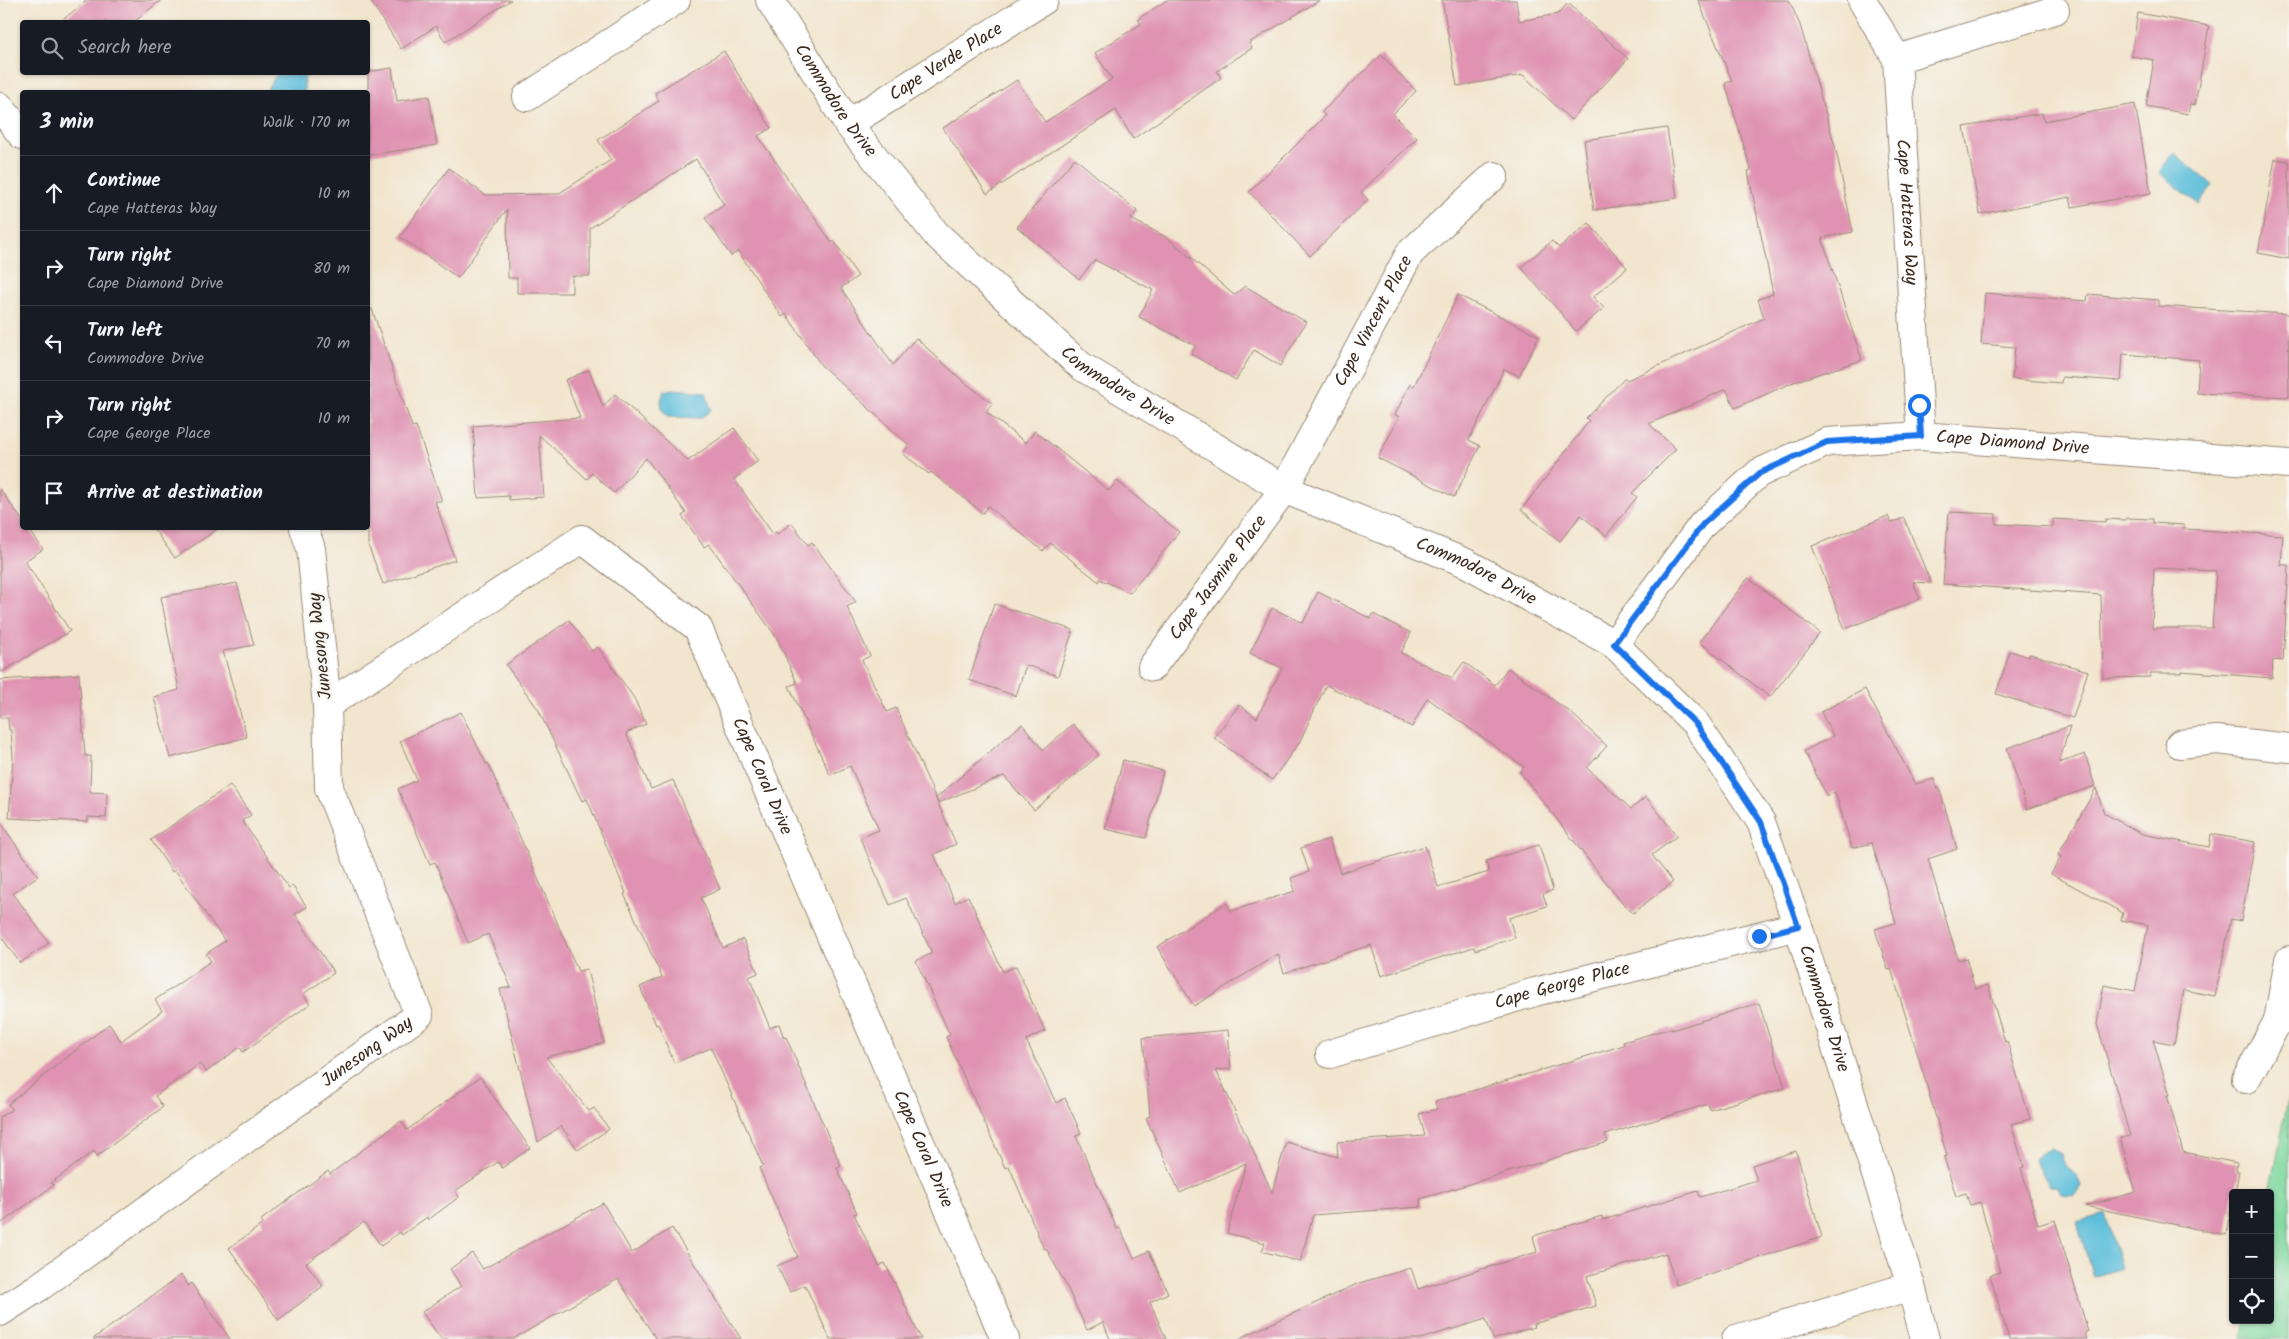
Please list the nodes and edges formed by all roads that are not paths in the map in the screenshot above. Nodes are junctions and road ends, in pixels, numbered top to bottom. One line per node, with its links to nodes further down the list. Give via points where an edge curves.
1 (676, 0): 7 (street)
2 (770, 0): 9 (street, Commodore Drive)
3 (1044, 0): 9 (street, Cape Verde Place)
4 (1862, 0): 6 (street, Cape Hatteras Way)
5 (2055, 10): 6 (street)
6 (1897, 59): 12 (street, Cape Hatteras Way)
7 (527, 97)
8 (0, 108): 10 (street)
9 (848, 124): 14 (street, Commodore Drive, via 936,234 1081,366)
10 (20, 133)
11 (1494, 176): 14 (street, Cape Vincent Place, via 1410,253)
12 (1921, 436): 13 (street, Cape Diamond Drive); 16 (street, Cape Diamond Drive, via 1827,442 1760,473 1703,524)
13 (2289, 464)
14 (1284, 489): 16 (street, Commodore Drive, via 1466,563); 17 (street, Cape Jasmine Place)
15 (305, 530): 18 (street, Junesong Way, via 312,549)
16 (1614, 644): 21 (street, Commodore Drive, via 1696,724 1761,822)
17 (1152, 667)
18 (327, 705): 26 (street, Junesong Way, via 329,788 419,1015); 27 (street, Cape Coral Drive, via 582,539 698,628)
19 (2180, 744): 20 (street, via 2217,740)
20 (2289, 748)
21 (1798, 926): 23 (street, Cape George Place, via 1535,992); 25 (street, Commodore Drive)
22 (2289, 960): 24 (street, via 2278,1021)
23 (1330, 1054)
24 (2246, 1079)
25 (1911, 1286): 28 (street); 29 (street, Commodore Drive)
26 (0, 1312)
27 (1005, 1339)
28 (1736, 1339)
29 (1925, 1339)

